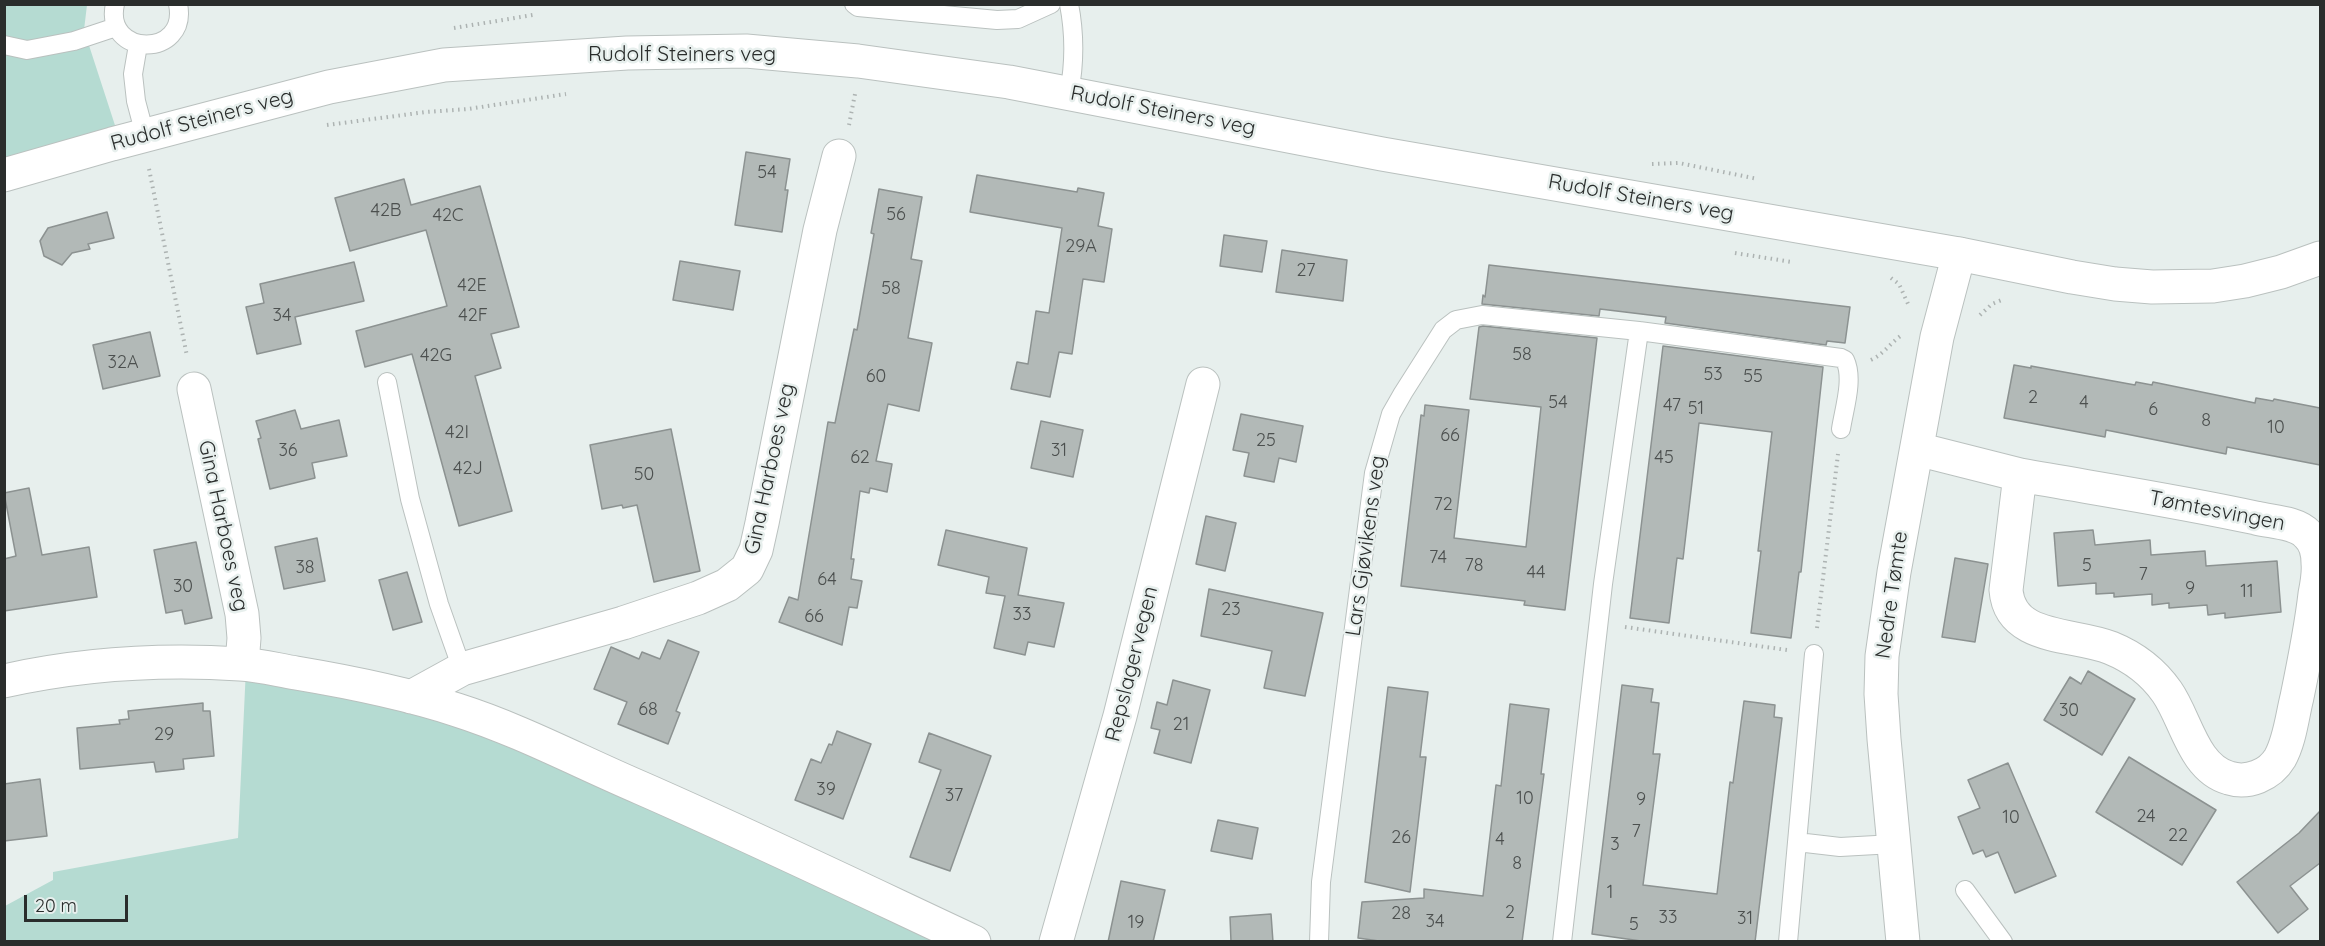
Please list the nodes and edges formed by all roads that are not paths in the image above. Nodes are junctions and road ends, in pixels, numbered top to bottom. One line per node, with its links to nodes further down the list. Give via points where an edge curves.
1 (115, 4): 6 (lane)
2 (178, 4): 8 (lane, via 179,20 174,32 164,41)
3 (854, 4): 4 (lane, via 997,20 1018,19)
4 (1051, 4)
5 (1069, 4): 9 (lane, via 1075,61)
6 (116, 27): 7 (lane, via 74,42 27,50); 8 (lane)
7 (4, 45)
8 (138, 45): 10 (lane, via 133,74)
9 (1069, 93): 10 (street, Rudolf Steiners veg, via 858,61 746,51 627,53 444,65 328,87); 13 (street, Rudolf Steiners veg, via 1382,154)
10 (146, 135): 12 (street, Rudolf Steiners veg)
11 (839, 156): 24 (street, Gina Harboes veg, via 820,230 756,550 747,569 728,585 698,598)
12 (4, 175)
13 (1959, 254): 14 (street, Rudolf Steiners veg, via 2115,284 2162,287 2245,281); 20 (street, Nedre Tømte, via 1937,337)
14 (2320, 258)
15 (1639, 331): 19 (lane, Lars Gjøvikens veg, via 1841,358 1849,377); 32 (lane, Lars Gjøvikens veg, via 1482,315 1464,317 1443,330 1395,407 1374,473 1363,548 1322,882); 33 (lane, via 1598,624)
16 (387, 382): 24 (lane, via 410,499 438,604)
17 (1203, 384): 31 (street, Repslagervegen, via 1120,716)
18 (194, 389): 23 (street, Gina Harboes veg, via 242,614)
19 (1841, 429)
20 (1917, 449): 21 (street, Tømtesvingen); 28 (street, Nedre Tømte, via 1882,656 1882,717)
21 (2020, 475): 21 (street, Tømtesvingen, via 2006,590 2014,616 2039,630 2109,647 2142,666 2167,692 2197,750 2218,773 2244,780 2271,768 2287,739 2311,632 2319,566 2307,533 2296,527 2231,513)
22 (1814, 654): 27 (lane)
23 (242, 664): 25 (street, via 101,667); 26 (street)
24 (462, 669): 26 (street, Gina Harboes veg)
25 (4, 681)
26 (411, 697): 30 (street, via 505,727)
27 (1797, 842): 28 (lane, via 1840,847); 34 (lane)
28 (1894, 844): 35 (street, Nedre Tømte)
29 (1965, 890): 36 (lane)
30 (974, 942)
31 (1056, 942)
32 (1319, 942)
33 (1562, 942)
34 (1788, 942)
35 (1903, 942)
36 (2003, 942)

